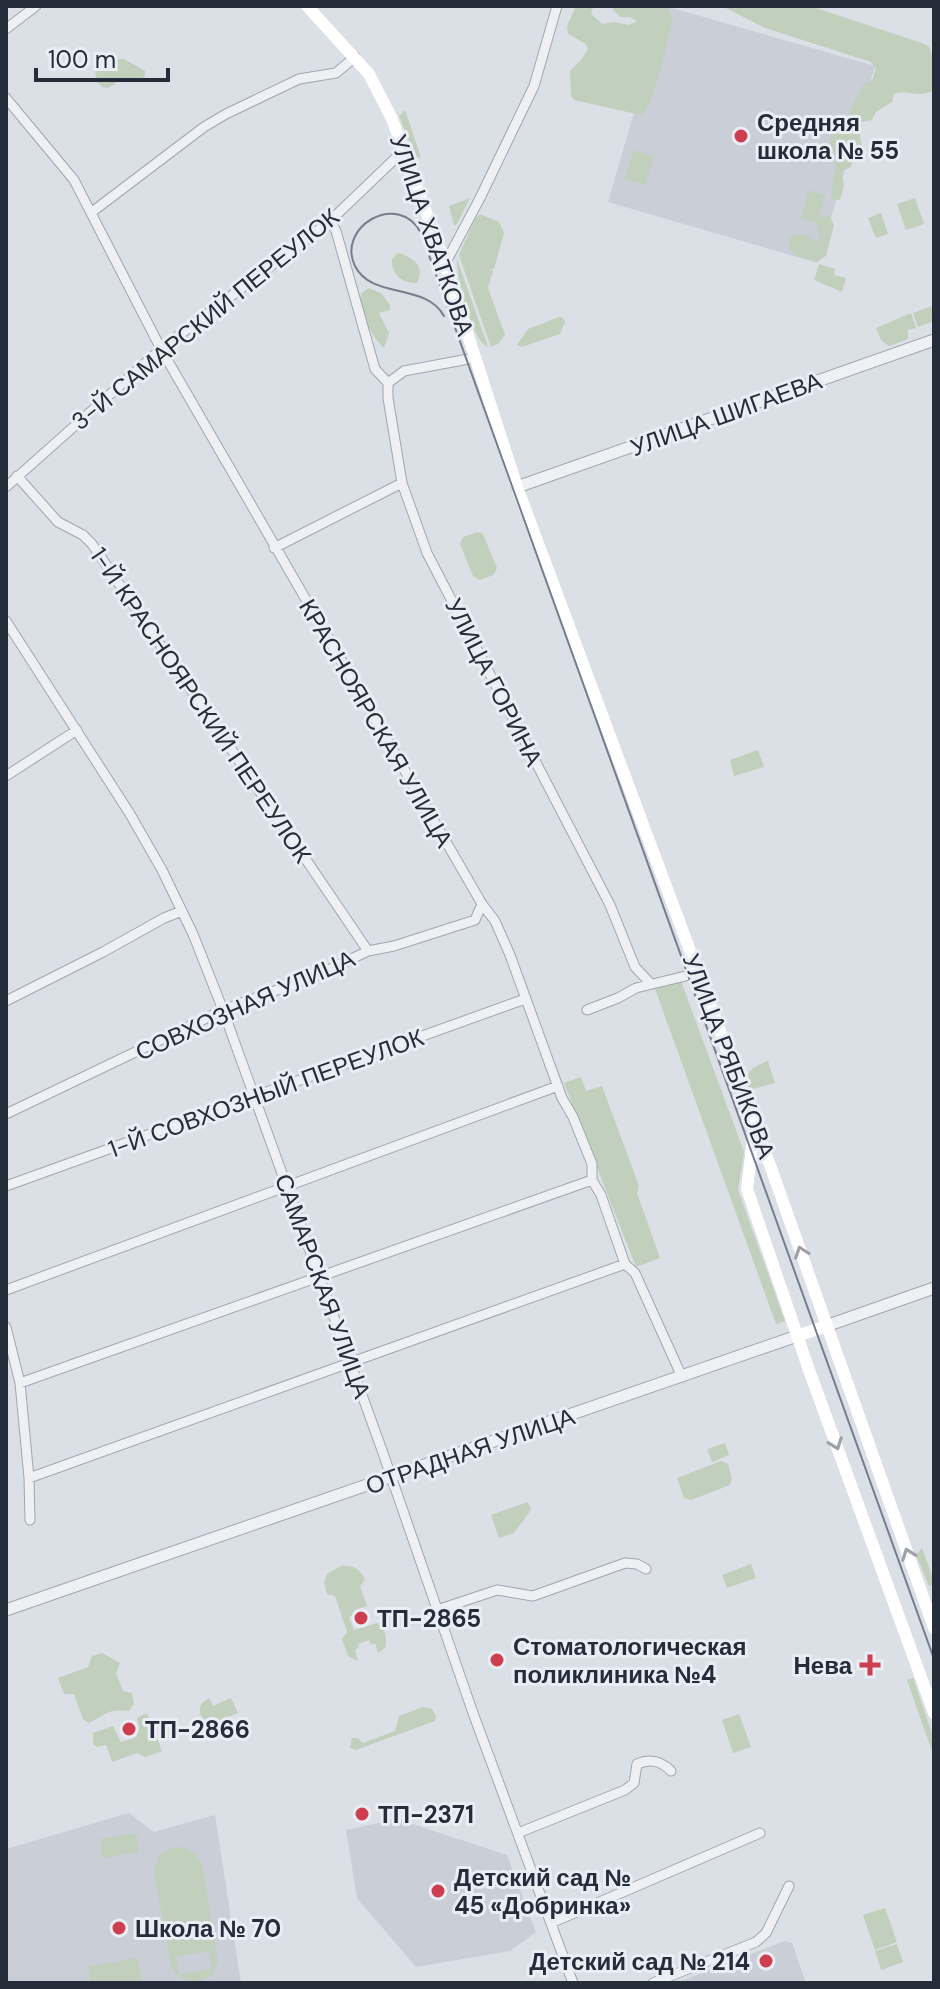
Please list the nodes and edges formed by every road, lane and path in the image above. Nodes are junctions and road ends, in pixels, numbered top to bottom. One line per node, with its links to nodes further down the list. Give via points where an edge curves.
1 (36, 6): 4 (street)
2 (307, 6): 5 (main road, УЛИЦА ХВАТКОВА)
3 (557, 6): 10 (street, via 534,86)
4 (6, 29)
5 (355, 57): 7 (main road, УЛИЦА ХВАТКОВА, via 381,95); 8 (street, via 336,73 299,79 226,114)
6 (6, 98): 8 (street, КРАСНОЯРСКАЯ УЛИЦА, via 66,167)
7 (403, 151): 9 (street, 3-Й САМАРСКИЙ ПЕРЕУЛОК); 10 (main road, УЛИЦА ХВАТКОВА)
8 (92, 212): 12 (street, КРАСНОЯРСКАЯ УЛИЦА)
9 (330, 221): 12 (street, 3-Й САМАРСКИЙ ПЕРЕУЛОК); 14 (street, via 375,369)
10 (445, 264): 13 (main road, УЛИЦА ХВАТКОВА)
11 (934, 340): 18 (street, УЛИЦА ШИГАЕВА)
12 (161, 349): 15 (street, 3-Й САМАРСКИЙ ПЕРЕУЛОК); 19 (street, КРАСНОЯРСКАЯ УЛИЦА)
13 (474, 358): 14 (street, via 404,371); 18 (main road, УЛИЦА ХВАТКОВА)
14 (388, 383): 16 (street, УЛИЦА ГОРИНА)
15 (17, 476): 17 (street, 3-Й САМАРСКИЙ ПЕРЕУЛОК); 27 (street, 1-Й КРАСНОЯРСКИЙ ПЕРЕУЛОК, via 58,522 92,544)
16 (402, 483): 19 (street); 29 (street, УЛИЦА ГОРИНА, via 427,553 610,905 635,967)
17 (6, 487)
18 (517, 487): 28 (main road, УЛИЦА РЯБИКОВА)
19 (274, 548): 23 (street, КРАСНОЯРСКАЯ УЛИЦА)
20 (6, 621): 21 (street, САМАРСКАЯ УЛИЦА)
21 (77, 730): 22 (street); 24 (street, САМАРСКАЯ УЛИЦА)
22 (6, 776)
23 (482, 904): 25 (street); 26 (street, КРАСНОЯРСКАЯ УЛИЦА)
24 (182, 911): 31 (street); 32 (street, САМАРСКАЯ УЛИЦА)
25 (475, 920): 26 (street); 27 (street, СОВХОЗНАЯ УЛИЦА)
26 (497, 926): 30 (street, КРАСНОЯРСКАЯ УЛИЦА)
27 (368, 951): 32 (street, СОВХОЗНАЯ УЛИЦА)
28 (698, 973): 29 (street); 37 (main road, УЛИЦА РЯБИКОВА)
29 (650, 983): 33 (street)
30 (525, 999): 34 (street, КРАСНОЯРСКАЯ УЛИЦА); 35 (street, 1-Й СОВХОЗНЫЙ ПЕРЕУЛОК)
31 (6, 1001)
32 (223, 1010): 35 (street, САМАРСКАЯ УЛИЦА); 36 (street, СОВХОЗНАЯ УЛИЦА)
33 (587, 1010)
34 (558, 1086): 38 (street, КРАСНОЯРСКАЯ УЛИЦА, via 592,1164); 40 (street)
35 (254, 1098): 39 (street, 1-Й СОВХОЗНЫЙ ПЕРЕУЛОК); 40 (street, САМАРСКАЯ УЛИЦА)
36 (6, 1114)
37 (754, 1124): 45 (main road, УЛИЦА РЯБИКОВА, one-way to 37); 47 (main road, УЛИЦА РЯБИКОВА, via 747,1189)
38 (592, 1180): 41 (street, КРАСНОЯРСКАЯ УЛИЦА); 42 (street)
39 (6, 1186)
40 (287, 1187): 42 (street, САМАРСКАЯ УЛИЦА); 44 (street)
41 (625, 1264): 48 (street); 49 (street, КРАСНОЯРСКАЯ УЛИЦА, via 635,1273)
42 (319, 1277): 48 (street, САМАРСКАЯ УЛИЦА); 50 (street)
43 (934, 1288): 45 (street, ОТРАДНАЯ УЛИЦА)
44 (6, 1290)
45 (826, 1326): 47 (main road, ОТРАДНАЯ УЛИЦА); 57 (main road, УЛИЦА РЯБИКОВА, one-way to 45)
46 (6, 1327): 50 (street)
47 (797, 1336): 49 (street, ОТРАДНАЯ УЛИЦА); 58 (main road, УЛИЦА РЯБИКОВА, one-way to 58)
48 (351, 1363): 51 (street); 52 (street, САМАРСКАЯ УЛИЦА)
49 (682, 1377): 52 (street, ОТРАДНАЯ УЛИЦА)
50 (20, 1383): 51 (street)
51 (29, 1478): 53 (street)
52 (391, 1479): 55 (street, ОТРАДНАЯ УЛИЦА); 56 (street, САМАРСКАЯ УЛИЦА)
53 (30, 1520)
54 (646, 1569): 56 (street, via 625,1563 533,1596 497,1590)
55 (6, 1610)
56 (437, 1610): 60 (street, САМАРСКАЯ УЛИЦА)
57 (934, 1628)
58 (934, 1713)
59 (671, 1771): 60 (street, via 659,1761 644,1761 637,1764 634,1783 625,1790)
60 (518, 1833): 63 (street, САМАРСКАЯ УЛИЦА)
61 (760, 1833): 63 (street)
62 (789, 1886): 65 (street, via 766,1933 756,1942)
63 (551, 1923): 64 (street, САМАРСКАЯ УЛИЦА)
64 (573, 1983)
65 (653, 1983)

